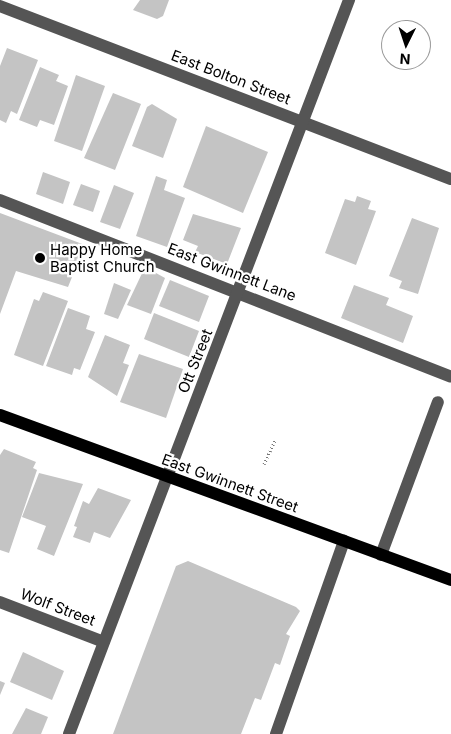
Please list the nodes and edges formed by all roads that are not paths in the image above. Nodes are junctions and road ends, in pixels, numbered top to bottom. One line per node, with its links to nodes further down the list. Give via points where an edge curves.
1 (349, 0): 3 (street, Ott Street)
2 (0, 6): 3 (street, East Bolton Street)
3 (302, 122): 4 (street, East Bolton Street); 6 (street, Ott Street)
4 (451, 180)
5 (0, 200): 6 (street, East Gwinnett Lane)
6 (240, 292): 7 (street, East Gwinnett Lane); 10 (street, Ott Street)
7 (451, 378)
8 (438, 402): 12 (street)
9 (0, 415): 10 (main road, East Gwinnett Street)
10 (166, 478): 11 (main road, East Gwinnett Street); 15 (street, Ott Street)
11 (344, 541): 12 (main road, East Gwinnett Street); 17 (street)
12 (381, 554): 13 (main road, East Gwinnett Street)
13 (451, 580)
14 (0, 602): 15 (street, Wolf Street)
15 (104, 642): 16 (street, Ott Street)
16 (69, 734)
17 (276, 734)

